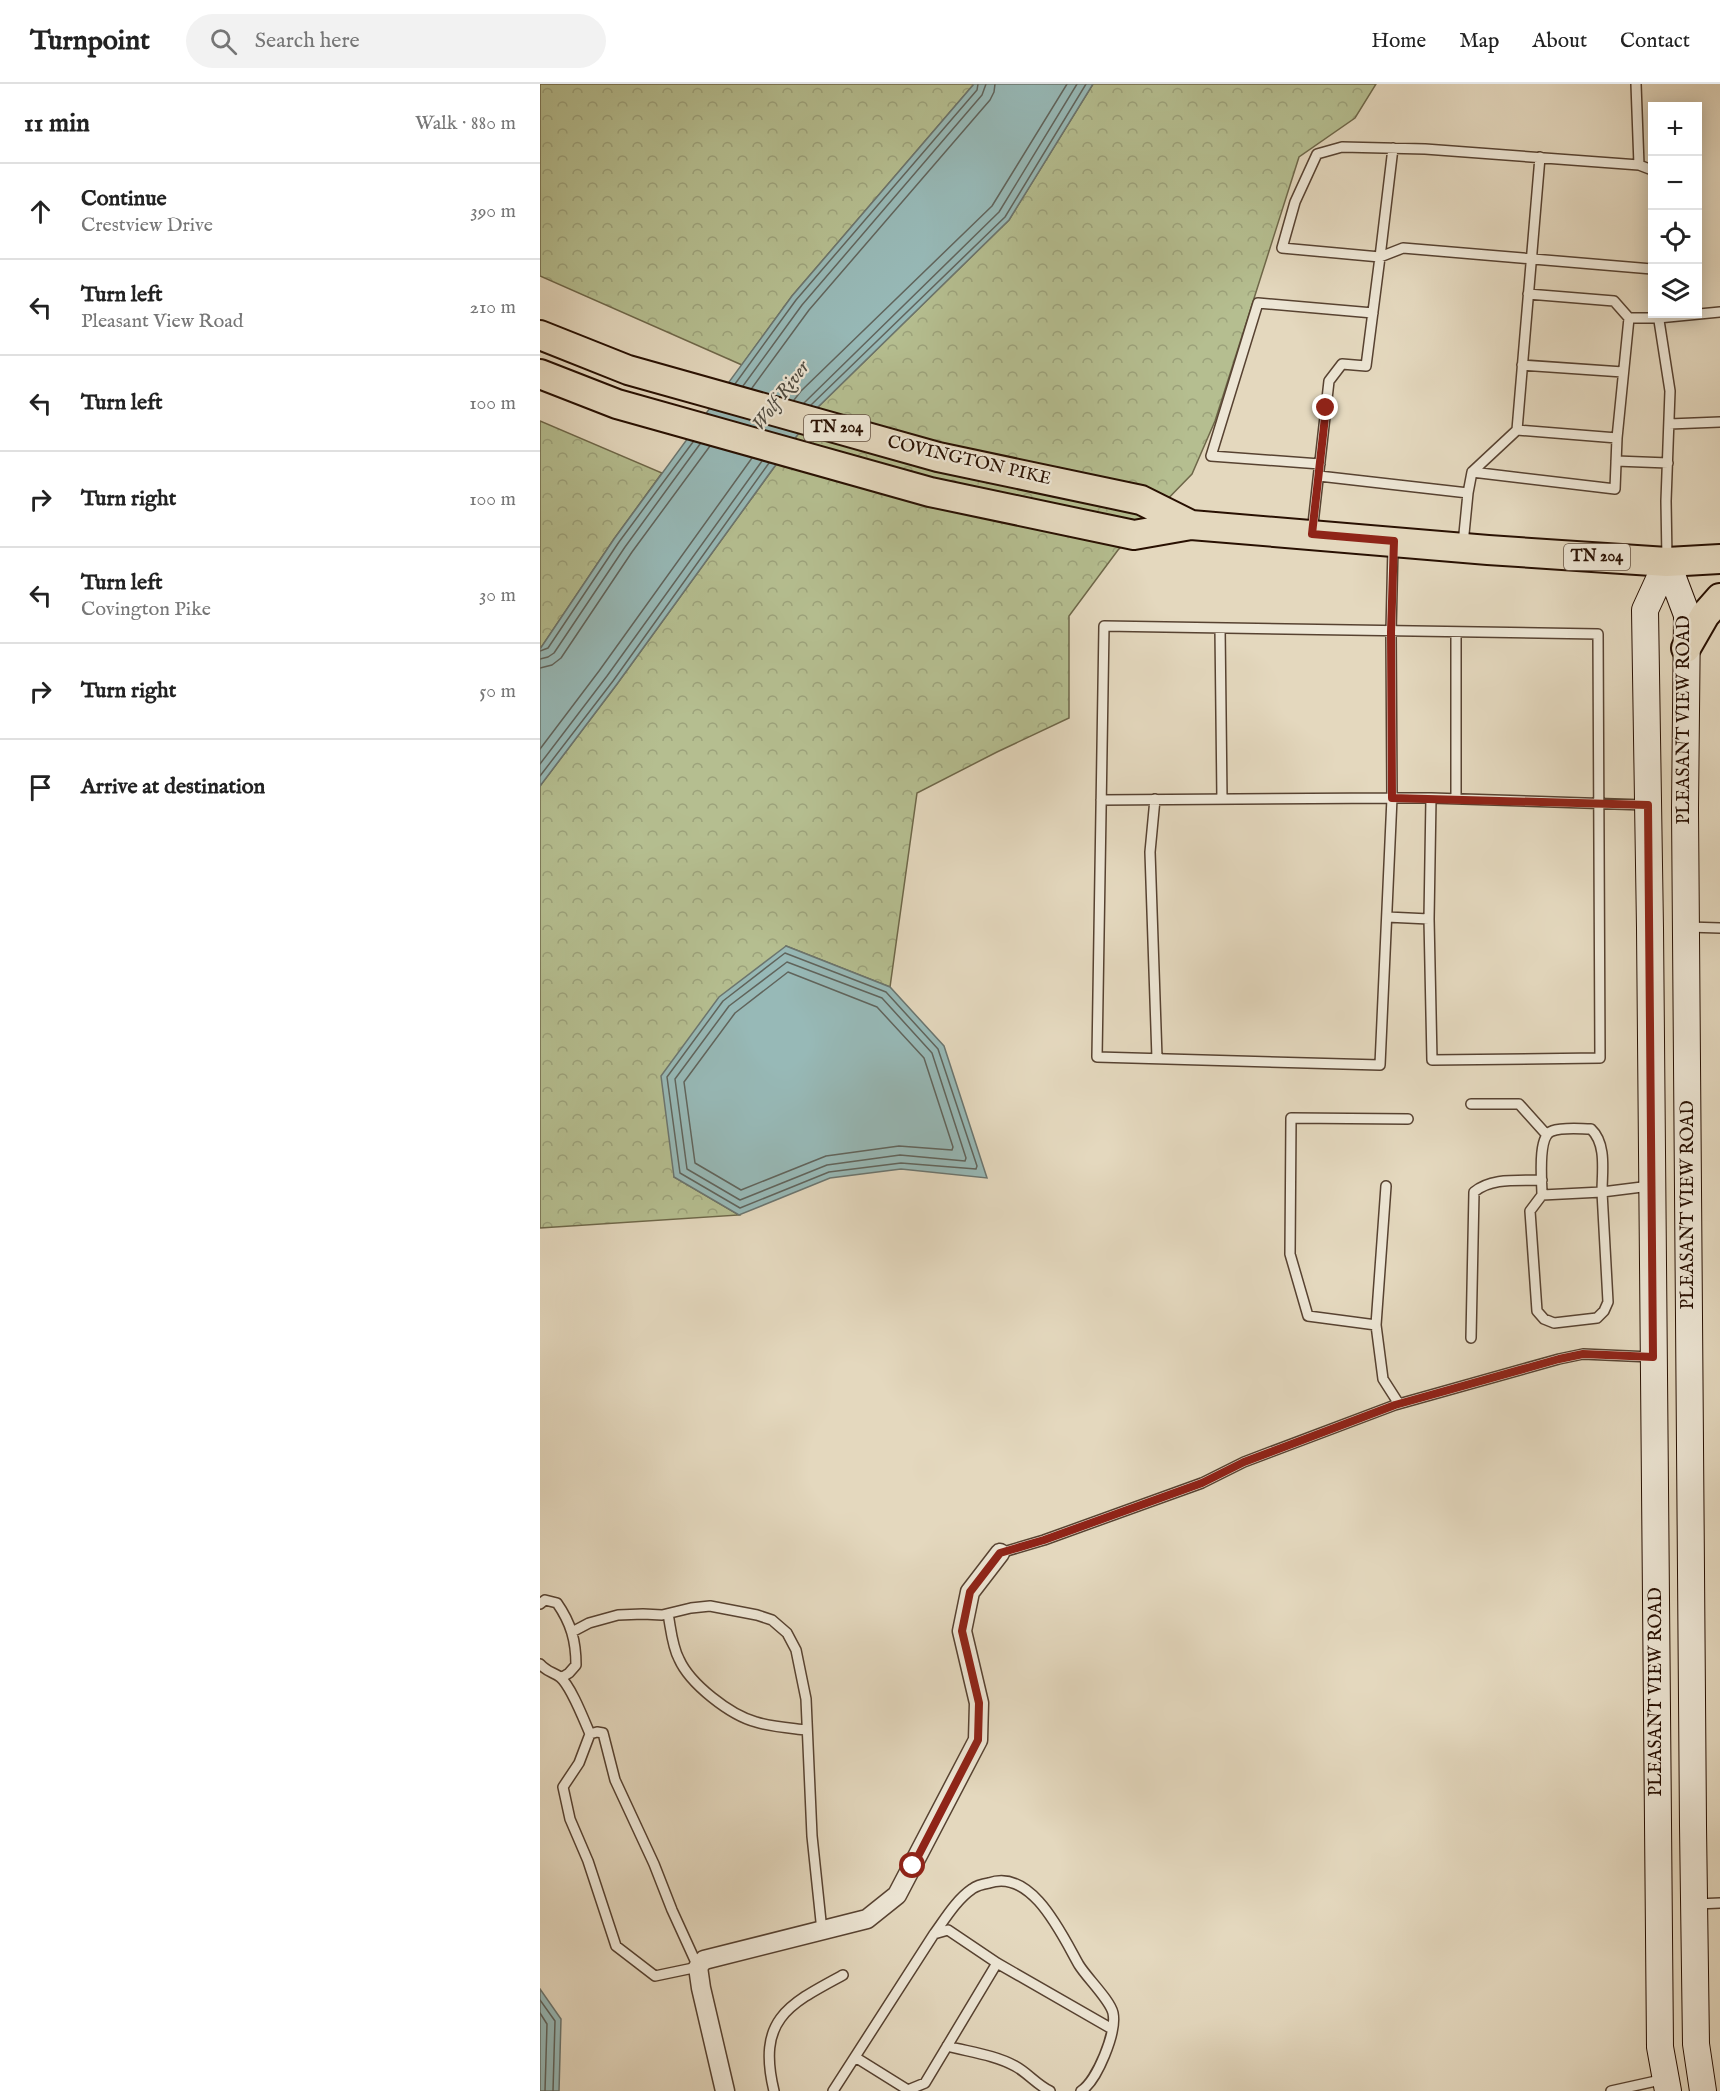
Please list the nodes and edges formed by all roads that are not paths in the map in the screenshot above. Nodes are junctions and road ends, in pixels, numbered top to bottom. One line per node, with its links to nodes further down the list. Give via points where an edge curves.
1 (1636, 84): 4 (lane)
2 (1393, 148): 3 (lane); 6 (lane); 6 (lane, via 1342,147 1317,154 1295,202 1282,248)
3 (1540, 157): 4 (lane); 7 (lane)
4 (1640, 165): 5 (lane)
5 (1648, 168)
6 (1380, 257): 7 (lane, via 1403,248); 12 (lane)
7 (1531, 259): 8 (lane); 9 (lane)
8 (1648, 268)
9 (1528, 294): 14 (lane, via 1614,301); 17 (lane)
10 (1720, 312): 11 (lane)
11 (1702, 313)
12 (1373, 314): 26 (lane, via 1366,366 1342,364 1329,381); 26 (lane, via 1258,303 1211,456)
13 (1648, 317): 14 (lane)
14 (1629, 318): 18 (lane)
15 (1658, 318): 21 (lane, via 1670,391)
16 (540, 334): 30 (main road, COVINGTON PIKE / TN 204, via 628,370 938,457 1141,500)
17 (1522, 365): 18 (lane); 22 (lane)
18 (1623, 372): 23 (lane)
19 (540, 374): 30 (main road, COVINGTON PIKE / TN 204, via 617,404 930,492 1134,535)
20 (1720, 422): 21 (lane)
21 (1669, 424): 25 (lane)
22 (1517, 430): 23 (lane); 27 (lane)
23 (1617, 438): 24 (lane)
24 (1616, 460): 25 (lane); 27 (lane, via 1615,489)
25 (1668, 463): 35 (lane)
26 (1320, 464): 28 (lane)
27 (1472, 471): 29 (lane)
28 (1319, 476): 29 (lane); 31 (lane)
29 (1468, 493): 33 (lane)
30 (1191, 525): 31 (main road, COVINGTON PIKE / TN 204)
31 (1312, 534): 32 (main road, COVINGTON PIKE / TN 204)
32 (1394, 541): 33 (main road, COVINGTON PIKE / TN 204); 38 (lane)
33 (1463, 546): 35 (main road, COVINGTON PIKE / TN 204)
34 (1720, 559): 35 (main road, COVINGTON PIKE / TN 204)
35 (1667, 562): 40 (main road, PLEASANT VIEW ROAD, via 1687,615); 48 (main road, PLEASANT VIEW ROAD, via 1645,610)
36 (1720, 598): 40 (main road)
37 (1220, 628): 38 (lane); 44 (lane); 45 (lane, via 1104,626)
38 (1391, 632): 39 (lane); 41 (lane)
39 (1456, 632): 43 (lane); 47 (lane, via 1598,634)
40 (1686, 648): 49 (main road, PLEASANT VIEW ROAD)
41 (1392, 798): 42 (lane); 44 (lane); 50 (lane)
42 (1431, 798): 43 (lane); 51 (lane)
43 (1456, 798): 47 (lane)
44 (1222, 799): 46 (lane)
45 (1101, 800): 46 (lane); 54 (lane, via 1097,1057)
46 (1155, 800): 54 (lane, via 1150,852)
47 (1599, 803): 48 (lane); 51 (lane, via 1600,1058 1432,1060)
48 (1648, 805): 49 (main road); 60 (main road, PLEASANT VIEW ROAD)
49 (1685, 809): 52 (main road, PLEASANT VIEW ROAD)
50 (1386, 917): 51 (lane); 54 (lane, via 1380,1065)
51 (1429, 919)
52 (1686, 927): 53 (lane); 68 (main road, PLEASANT VIEW ROAD)
53 (1720, 928)
54 (1157, 1058)
55 (1471, 1104): 57 (lane, via 1519,1104)
56 (1408, 1119): 63 (lane, via 1291,1118 1290,1254 1308,1316)
57 (1546, 1134): 58 (lane, via 1542,1143); 61 (lane, via 1553,1130 1591,1129 1598,1136)
58 (1542, 1180): 62 (lane); 64 (lane, via 1492,1182 1474,1192)
59 (1386, 1186): 63 (lane)
60 (1652, 1186): 61 (lane); 65 (main road, PLEASANT VIEW ROAD)
61 (1602, 1192): 62 (lane); 62 (lane, via 1608,1302 1597,1318 1554,1323 1537,1311 1530,1211)
62 (1542, 1195)
63 (1376, 1325): 66 (lane, via 1383,1379)
64 (1471, 1338)
65 (1653, 1357): 66 (lane, via 1583,1354); 67 (main road, PLEASANT VIEW ROAD)
66 (1399, 1404): 69 (lane, via 1244,1462 1202,1483)
67 (1655, 1541): 68 (main road); 87 (main road, PLEASANT VIEW ROAD, via 1660,2047)
68 (1691, 1543): 78 (main road, PLEASANT VIEW ROAD)
69 (1000, 1553): 79 (street, via 970,1592 962,1631 979,1703 978,1740 897,1895 867,1920)
70 (540, 1604): 72 (lane, via 545,1600 558,1603)
71 (668, 1614): 72 (lane, via 618,1615); 75 (lane, via 678,1659 698,1685 739,1716); 75 (lane, via 710,1606 772,1620 787,1632 796,1650 806,1699)
72 (572, 1632): 74 (lane, via 576,1665)
73 (540, 1664): 74 (lane, via 547,1672)
74 (561, 1677): 76 (lane)
75 (806, 1730): 79 (lane)
76 (590, 1734): 82 (lane, via 603,1733 615,1780); 82 (lane, via 564,1787 570,1819 616,1946 655,1976)
77 (1720, 1903): 78 (lane)
78 (1694, 1904): 94 (main road, PLEASANT VIEW ROAD, via 1696,2044)
79 (822, 1931): 82 (street, via 704,1960)
80 (934, 1934): 81 (lane, via 948,1930); 84 (lane, via 973,1888 996,1880 1020,1885 1040,1902 1081,1968 1109,2003); 86 (lane)
81 (997, 1963): 84 (lane); 85 (lane)
82 (698, 1967): 88 (street)
83 (843, 1975): 89 (lane, via 789,2006 776,2022 768,2058)
84 (1112, 2029): 92 (lane, via 1105,2055)
85 (947, 2046): 86 (lane, via 925,2083 908,2090); 91 (lane, via 1017,2067)
86 (855, 2057): 90 (lane)
87 (1666, 2085): 93 (lane)
88 (725, 2091)
89 (774, 2091)
90 (833, 2091)
91 (1050, 2091)
92 (1081, 2091)
93 (1611, 2091)
94 (1703, 2091)

